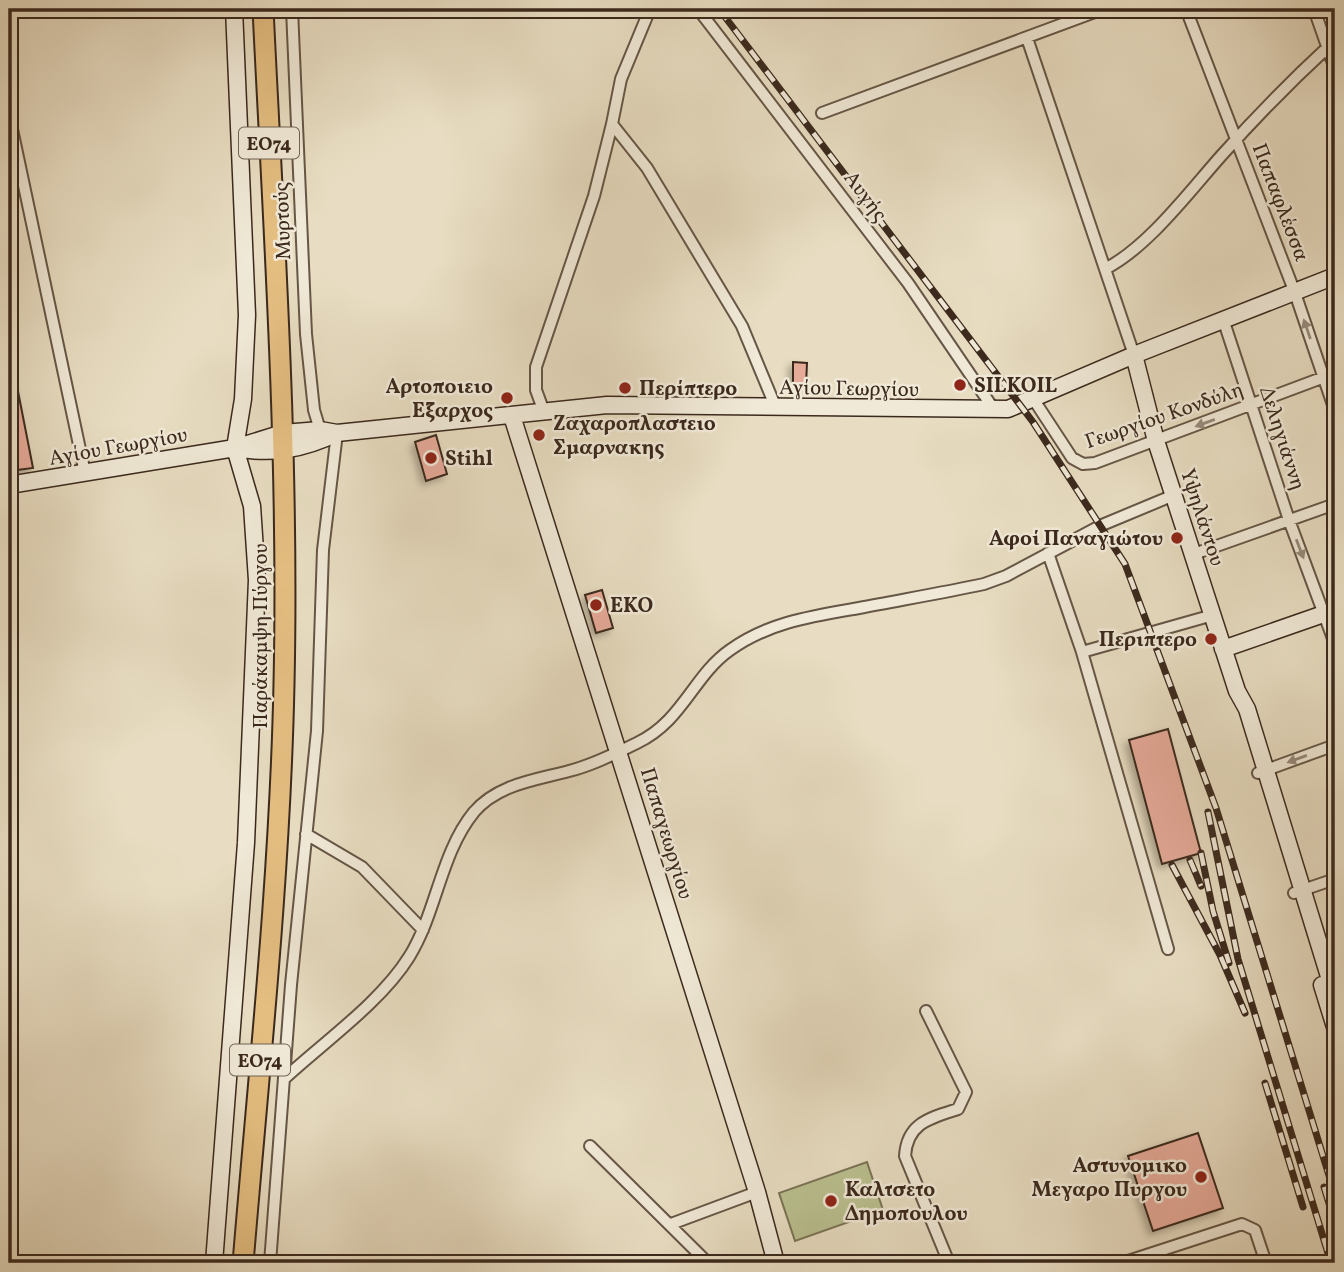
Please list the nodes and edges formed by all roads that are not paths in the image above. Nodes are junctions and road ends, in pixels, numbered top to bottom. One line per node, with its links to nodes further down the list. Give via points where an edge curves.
1 (234, 9): 34 (street, via 247,315 243,399)
2 (263, 9): 33 (highway, Παράκαμψη Πύργου / ΕΟ74)
3 (292, 9): 30 (street, Μυρτούς, via 306,334)
4 (650, 9): 14 (street, via 621,79)
5 (698, 9): 26 (street, Αυγής, via 908,283)
6 (1103, 9): 9 (street)
7 (1186, 9): 15 (street, Παπαφλέσσα)
8 (1314, 9): 10 (street)
9 (1027, 38): 12 (street); 16 (street)
10 (1331, 46): 11 (street); 15 (street)
11 (1335, 69)
12 (822, 113)
13 (9, 115): 35 (street)
14 (612, 124): 25 (street, via 647,168 742,326); 28 (street, via 594,197 536,367 536,390)
15 (1236, 139): 16 (street, via 1121,261); 18 (street, Παπαφλέσσα)
16 (1105, 269): 20 (street)
17 (1335, 276): 18 (street, Αγίου Γεωργίου)
18 (1295, 293): 19 (street, Αγίου Γεωργίου); 22 (street, Παπαφλέσσα, one-way to 18)
19 (1224, 321): 20 (street, Αγίου Γεωργίου); 24 (street, Δεληγιάννη)
20 (1134, 355): 23 (street, Αγίου Γεωργίου); 32 (street, Υψηλάντου)
21 (1335, 373): 22 (street, Γεωργίου Κονδύλη)
22 (1324, 377): 24 (street, Γεωργίου Κονδύλη); 27 (street, Παπαφλέσσα)
23 (1034, 400): 26 (street, Αγίου Γεωργίου); 32 (street, Γεωργίου Κονδύλη, via 1072,458 1083,464)
24 (1254, 405): 32 (street, Γεωργίου Κονδύλη, one-way to 32); 39 (street, Δεληγιάννη)
25 (776, 408): 26 (street, Αγίου Γεωργίου); 28 (street, Αγίου Γεωργίου, via 607,405)
26 (995, 411)
27 (1335, 411)
28 (544, 412): 29 (street, Αγίου Γεωργίου)
29 (512, 416): 31 (street, Αγίου Γεωργίου); 48 (street, Παπαγεωργίου)
30 (320, 430): 31 (street, Αγίου Γεωργίου); 33 (street, Αγίου Γεωργίου)
31 (337, 433): 33 (street, Αγίου Γεωργίου, via 311,445); 50 (street, via 323,550 317,731)
32 (1156, 441): 37 (street, Υψηλάντου)
33 (283, 442): 34 (street, Αγίου Γεωργίου); 63 (highway, Παράκαμψη Πύργου / ΕΟ74, via 282,759)
34 (235, 447): 35 (street, Αγίου Γεωργίου); 62 (street, via 252,506 257,580 246,843)
35 (85, 473): 36 (street, Αγίου Γεωργίου)
36 (9, 485)
37 (1174, 495): 40 (street); 41 (street, Υψηλάντου)
38 (1335, 504): 39 (street)
39 (1289, 520): 41 (street); 42 (street, Δεληγιάννη, one-way to 42)
40 (1048, 554): 46 (street); 48 (street, via 984,584 775,626 727,652 676,716 642,741)
41 (1194, 554): 43 (street, Υψηλάντου)
42 (1330, 612): 44 (street, Δεληγιάννη); 45 (street)
43 (1213, 615): 45 (street, Υψηλάντου); 46 (street)
44 (1335, 644)
45 (1223, 649): 49 (street, Υψηλάντου)
46 (1082, 652): 54 (street)
47 (1335, 745): 49 (street, one-way to 49)
48 (619, 751): 53 (street, via 570,771 522,782 475,811 447,860); 60 (street, Παπαγεωργίου)
49 (1262, 771): 52 (street, Υψηλάντου)
50 (306, 834): 53 (street, via 362,867); 58 (street)
51 (1335, 879): 52 (street)
52 (1298, 892): 55 (street, Υψηλάντου)
53 (423, 930): 58 (street, via 409,958 386,986)
54 (1168, 948)
55 (1332, 990): 57 (street, Υψηλάντου)
56 (926, 1011): 67 (street, via 966,1092 958,1109 915,1128 906,1140 905,1156)
57 (1335, 1027)
58 (285, 1078): 64 (street)
59 (590, 1146): 61 (street)
60 (757, 1192): 61 (street); 66 (street, Παπαγεωργίου)
61 (671, 1224): 65 (street)
62 (214, 1263)
63 (243, 1263)
64 (270, 1263)
65 (708, 1263)
66 (776, 1263)
67 (949, 1263)
68 (1122, 1263): 69 (street, via 1234,1225 1255,1230)
69 (1266, 1263)

